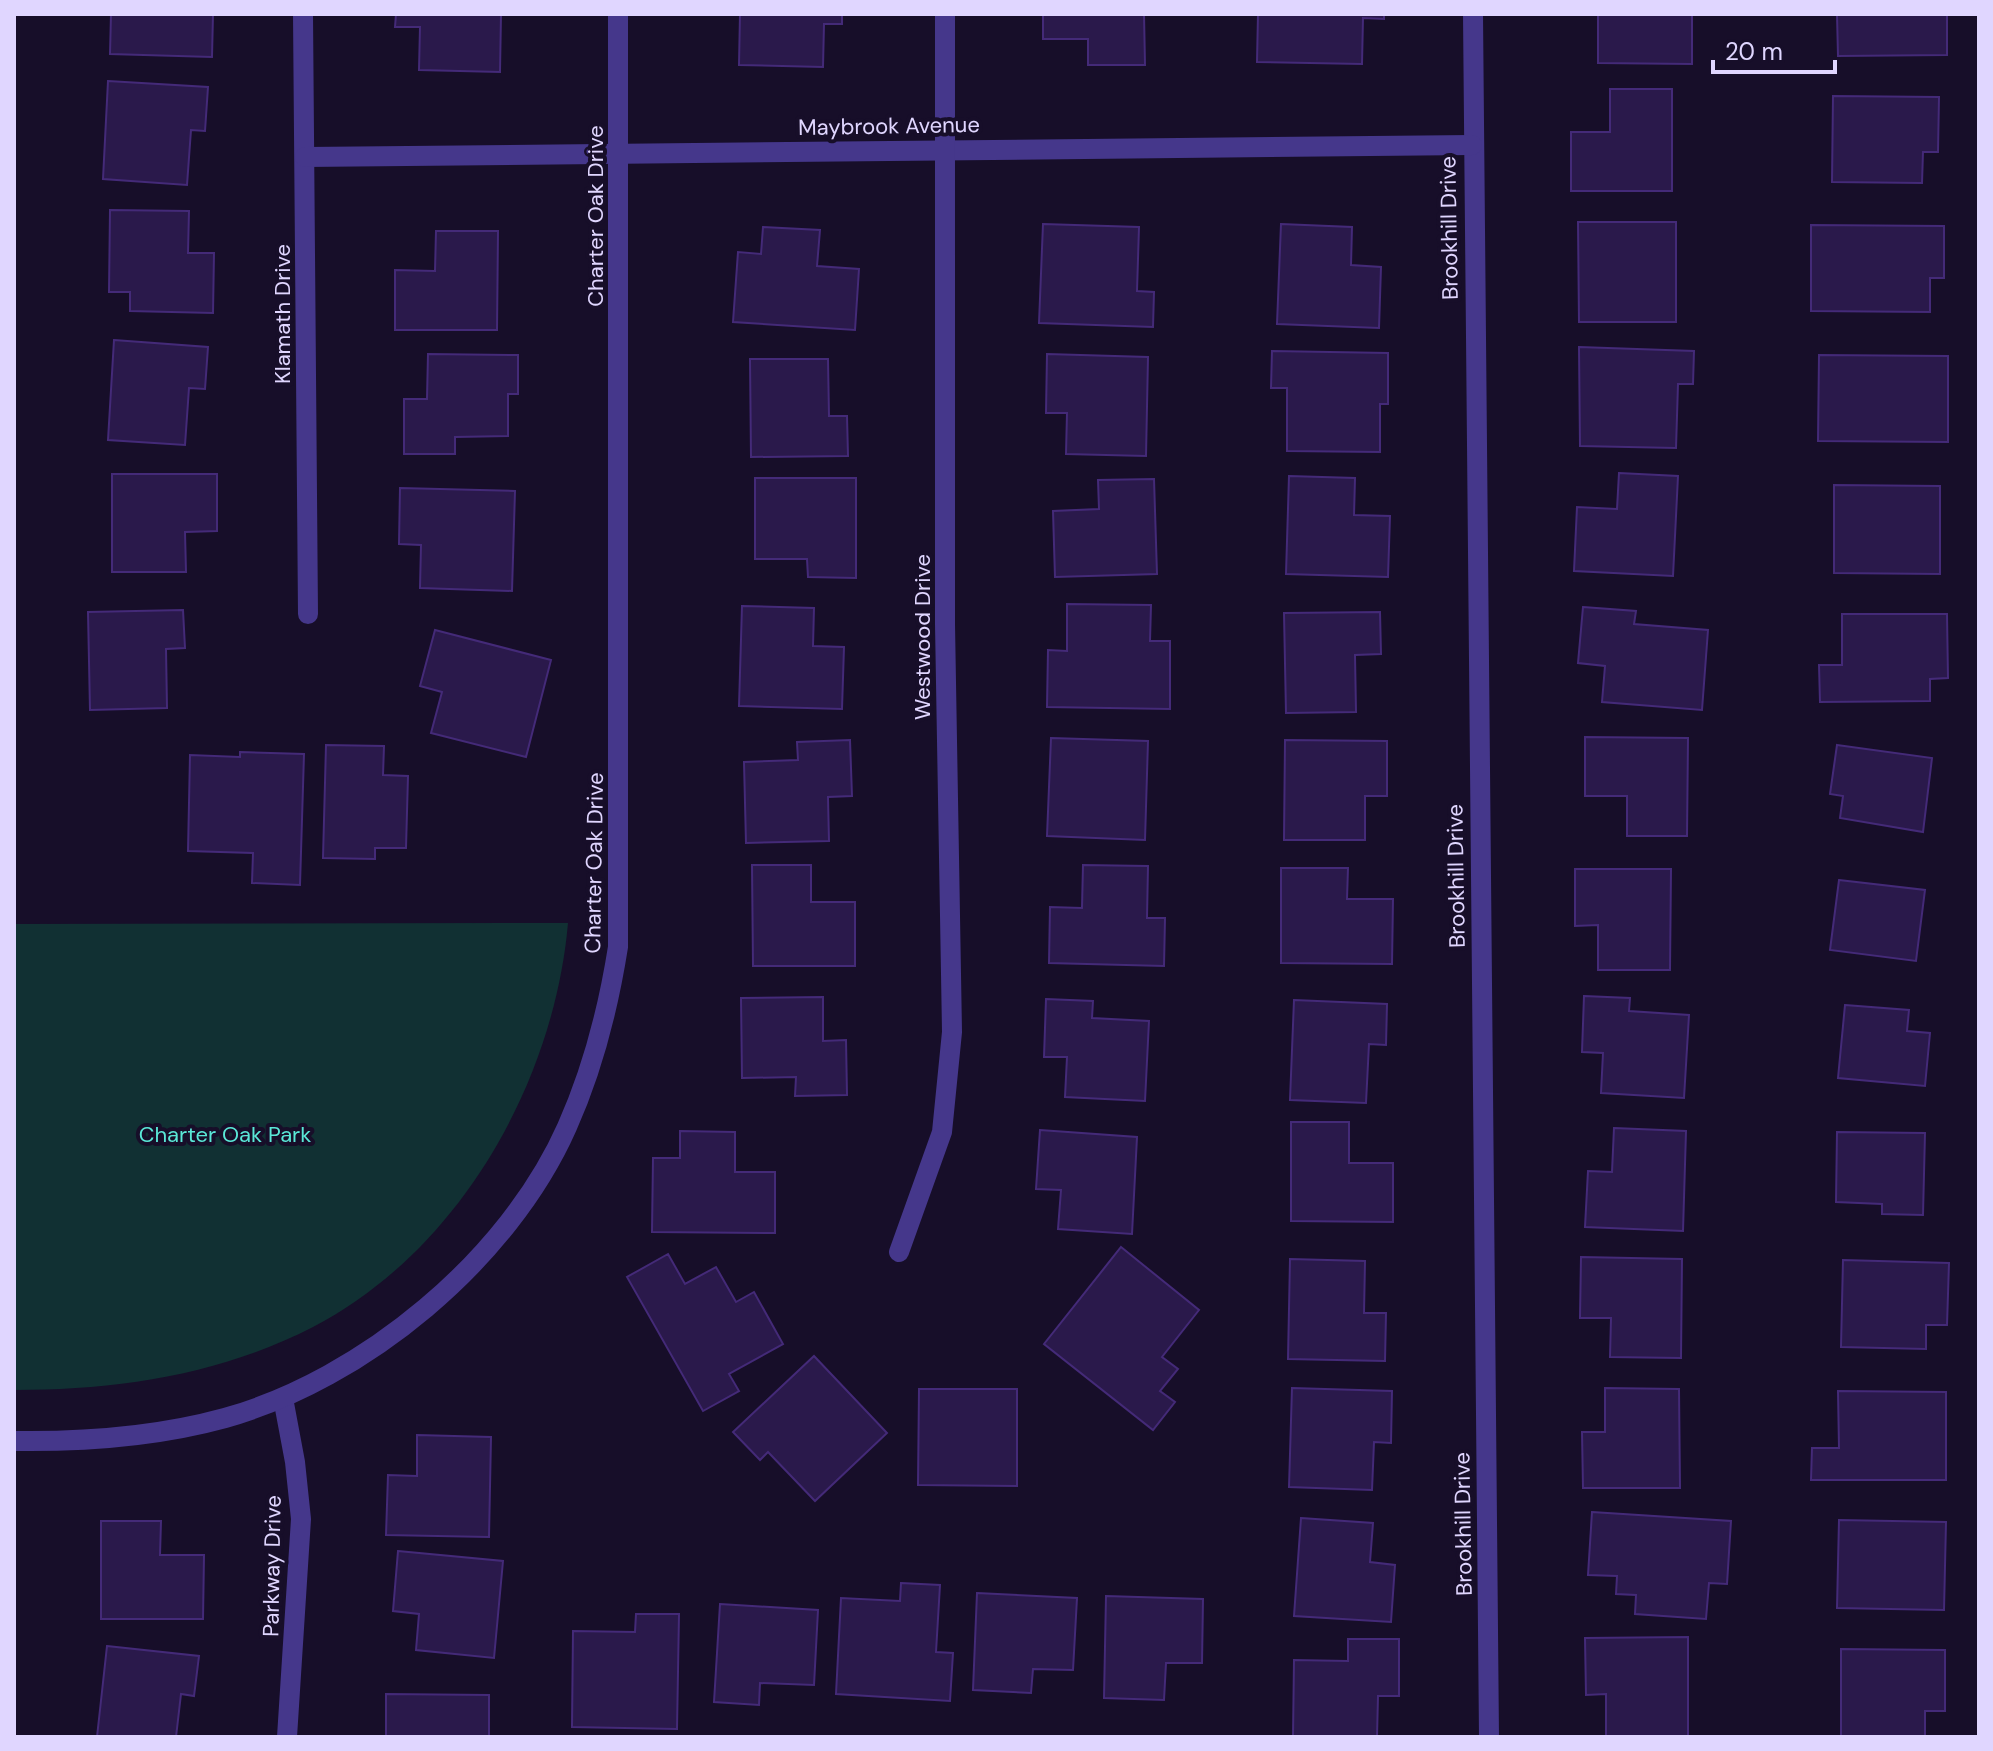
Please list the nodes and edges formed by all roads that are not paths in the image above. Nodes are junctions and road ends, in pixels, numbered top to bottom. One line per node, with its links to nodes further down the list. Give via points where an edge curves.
1 (303, 14): 8 (street, Klamath Drive)
2 (618, 14): 7 (street, Charter Oak Drive)
3 (945, 14): 6 (street, Westwood Drive)
4 (1473, 14): 5 (street, Brookhill Drive)
5 (1472, 145): 6 (street, Maybrook Avenue); 14 (street, Brookhill Drive)
6 (946, 149): 7 (street, Maybrook Avenue); 10 (street, Westwood Drive, via 945,624 952,1032 942,1132)
7 (619, 153): 8 (street, Maybrook Avenue); 11 (street, Charter Oak Drive, via 618,947 596,1054 540,1177 510,1220 454,1282 366,1353)
8 (305, 157): 9 (street, Klamath Drive)
9 (308, 614)
10 (899, 1252)
11 (283, 1398): 12 (street, Charter Oak Drive, via 175,1430); 13 (street, Parkway Drive, via 301,1519)
12 (14, 1441)
13 (287, 1737)
14 (1489, 1737)

